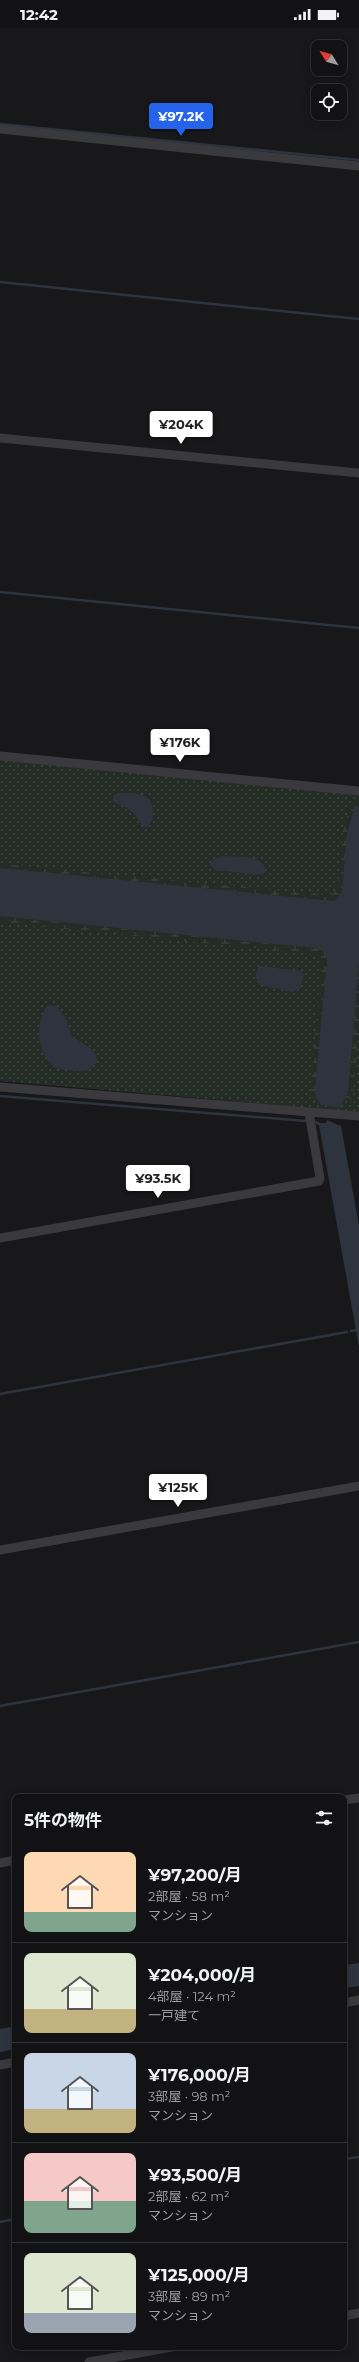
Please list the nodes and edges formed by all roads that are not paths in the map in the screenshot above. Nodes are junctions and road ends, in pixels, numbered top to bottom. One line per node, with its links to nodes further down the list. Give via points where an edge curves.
1 (0, 129): 2 (street)
2 (359, 166)
3 (0, 438): 4 (street)
4 (359, 473)
5 (0, 756): 6 (street)
6 (359, 791)
7 (0, 1086): 8 (street)
8 (309, 1112): 9 (street); 10 (street, via 319,1181)
9 (359, 1116)
10 (0, 1238)
11 (359, 1486): 12 (street)
12 (0, 1550)
13 (359, 1798): 14 (street)
14 (347, 1800)
15 (12, 1861): 16 (street)
16 (0, 1863)
17 (359, 2000): 18 (street)
18 (347, 2002)
19 (12, 2063): 20 (street)
20 (0, 2065)
21 (359, 2313): 22 (street)
22 (347, 2315)
23 (156, 2350): 24 (street)
24 (90, 2362)

